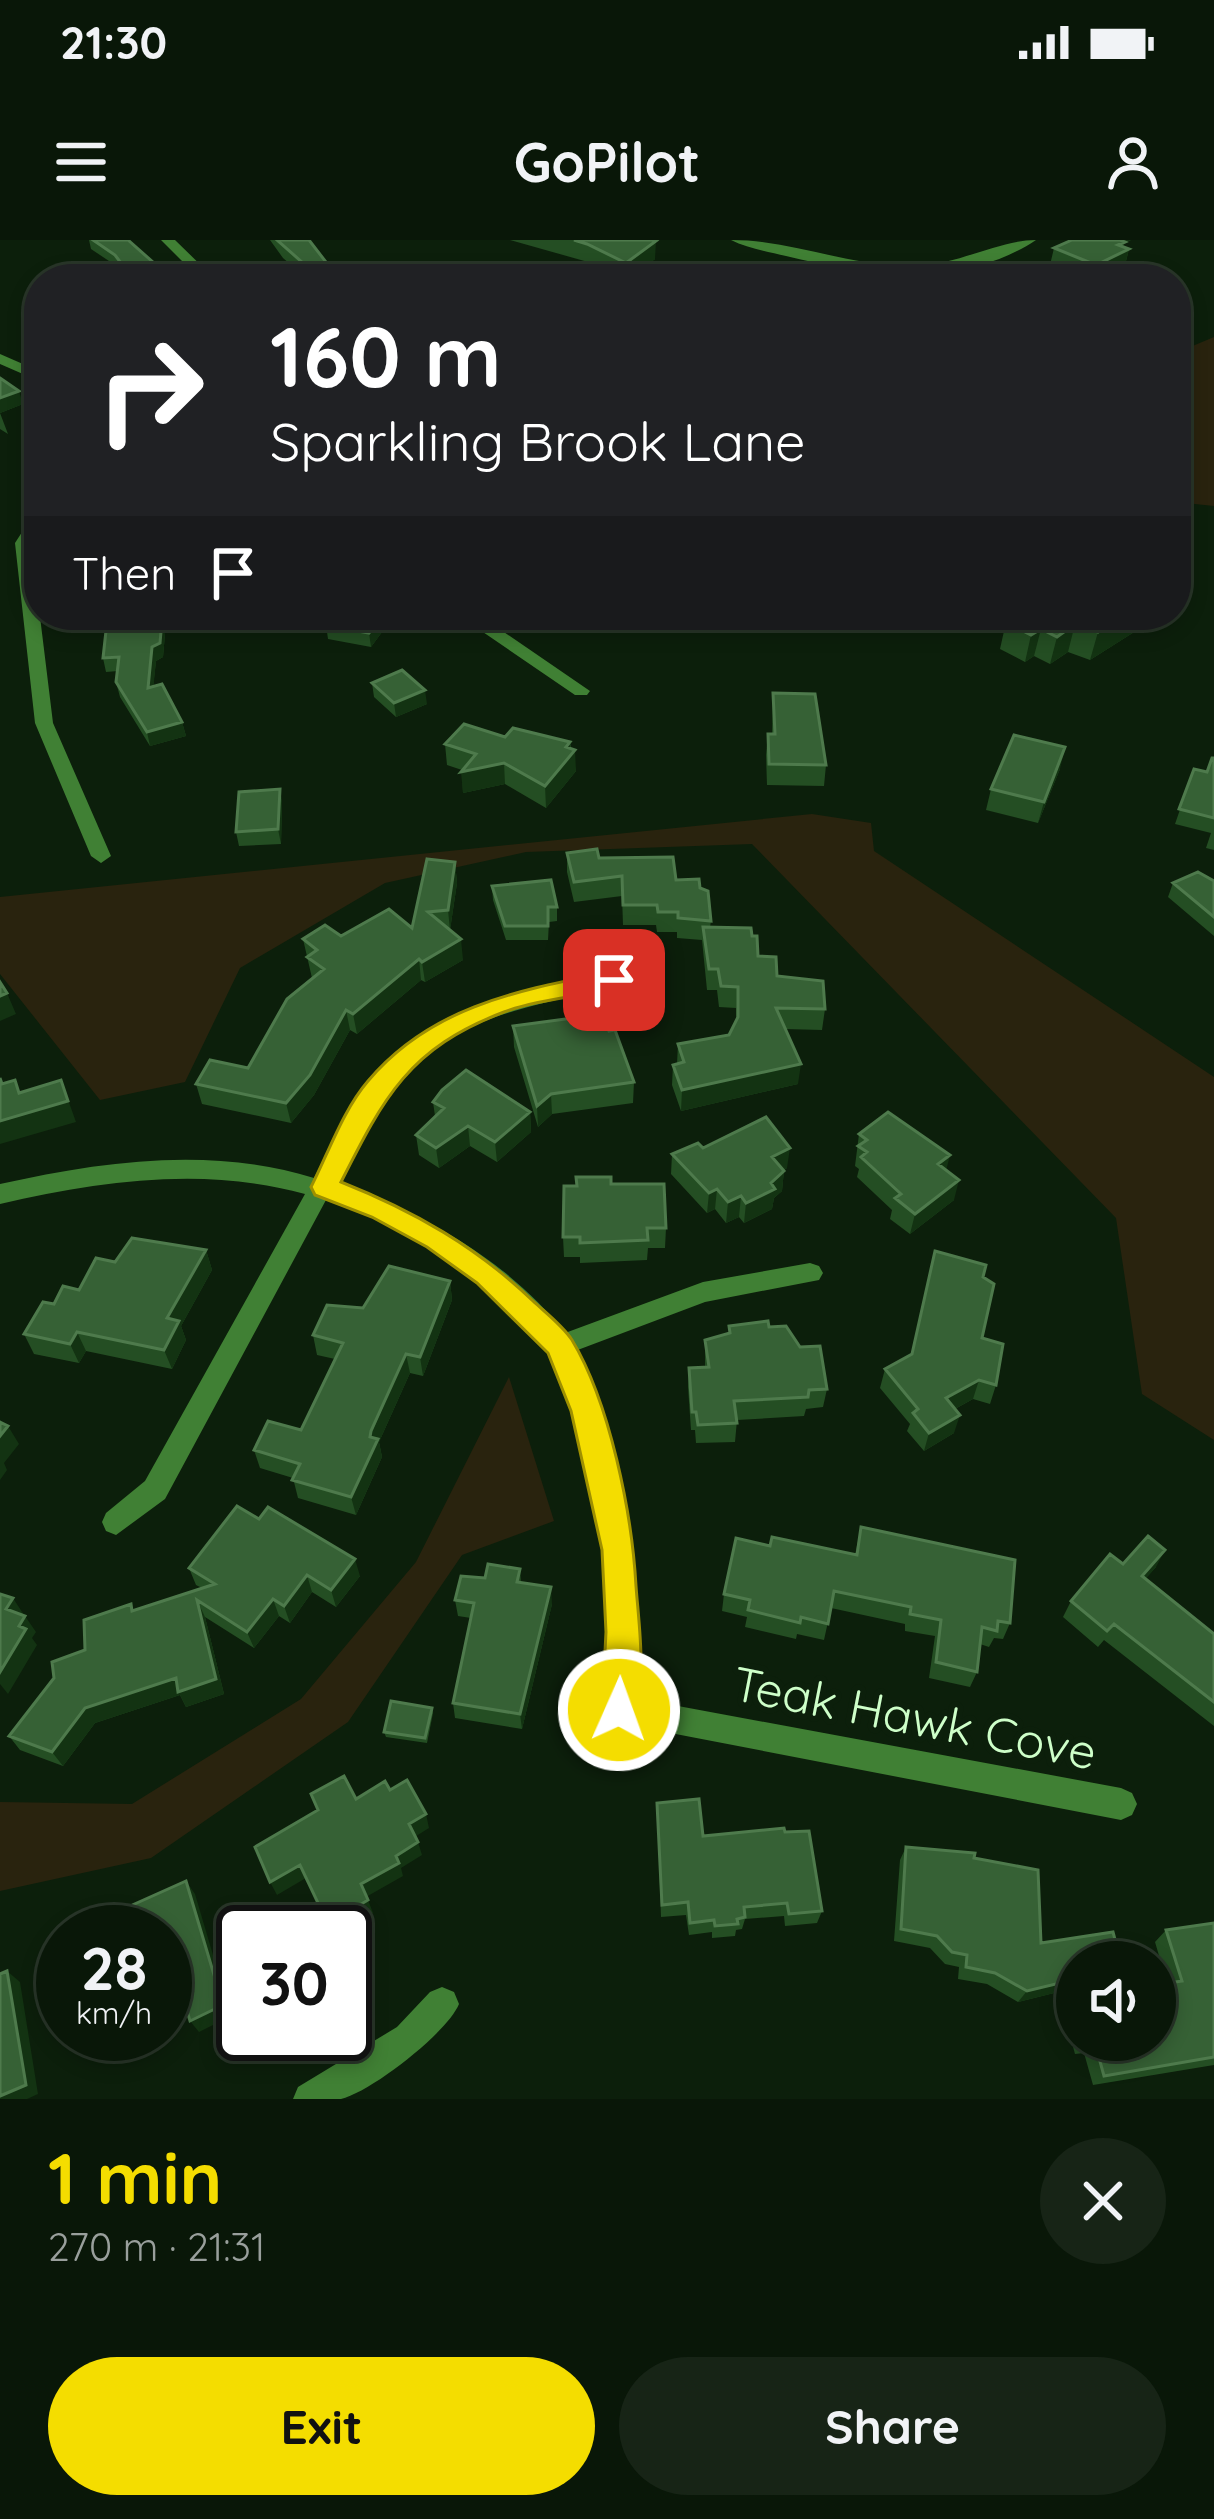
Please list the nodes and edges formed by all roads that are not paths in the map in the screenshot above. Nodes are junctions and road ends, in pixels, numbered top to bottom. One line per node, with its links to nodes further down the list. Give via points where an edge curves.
1 (168, 240): 4 (street)
2 (738, 240): 5 (street)
3 (1029, 240): 6 (street)
4 (193, 264)
5 (830, 264)
6 (959, 264)
7 (30, 630): 10 (street, via 44,723)
8 (490, 630): 9 (street)
9 (581, 691)
10 (101, 856)
11 (614, 980): 12 (street, via 499,1004 427,1039 375,1090)
12 (325, 1187): 13 (street, via 218,1168 139,1168); 15 (street, via 436,1239 487,1275); 16 (street, via 155,1490)
13 (0, 1194)
14 (809, 1273): 15 (street, via 703,1292)
15 (560, 1346): 17 (street, Teak Hawk Cove, via 586,1411 618,1550 619,1710)
16 (116, 1522)
17 (1121, 1804)
18 (442, 2004): 19 (street, via 409,2039)
19 (310, 2099)

